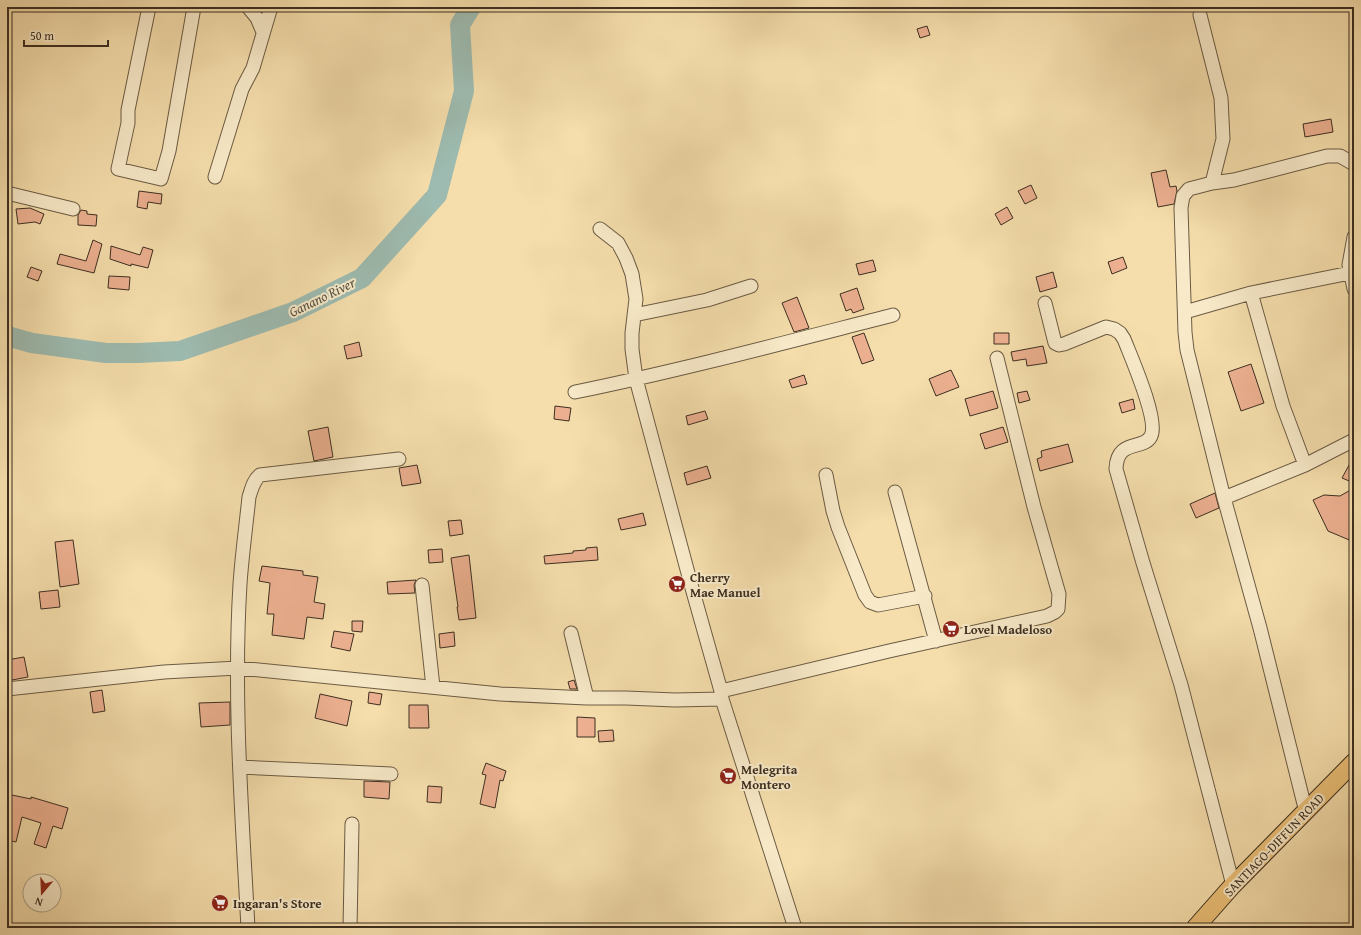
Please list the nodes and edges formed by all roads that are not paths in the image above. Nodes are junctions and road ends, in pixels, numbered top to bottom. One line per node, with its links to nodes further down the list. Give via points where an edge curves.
1 (149, 7): 2 (street, via 118,168 161,179 169,151)
2 (194, 7)
3 (248, 7): 6 (street, via 257,18)
4 (271, 7): 6 (street)
5 (1200, 15): 9 (street, via 1221,98 1223,139)
6 (263, 32): 8 (street)
7 (1354, 164): 9 (street, via 1340,156 1327,156 1234,180)
8 (215, 177)
9 (1212, 183): 19 (street, via 1189,189 1182,201 1180,215)
10 (7, 193): 11 (street)
11 (73, 209)
12 (600, 229): 20 (street, via 618,243 626,258 632,274 636,299)
13 (1354, 237): 14 (street)
14 (1350, 273): 16 (street); 17 (street)
15 (751, 286): 20 (street, via 707,300)
16 (1354, 289)
17 (1251, 293): 19 (street); 27 (street, via 1283,406)
18 (1045, 303): 45 (street, via 1056,343 1059,345 1106,327 1120,333 1146,394 1153,426 1152,436 1149,440 1119,454 1116,468 1181,685)
19 (1185, 312): 30 (street, via 1187,350)
20 (634, 315): 23 (street, via 632,349)
21 (893, 315): 23 (street)
22 (997, 358): 34 (street, via 1034,507 1059,594 1058,609 1047,616)
23 (636, 379): 24 (street); 38 (street)
24 (574, 392)
25 (1354, 440): 27 (street)
26 (398, 459): 35 (street, via 260,475 255,479 249,497 240,584)
27 (1305, 465): 30 (street)
28 (826, 475): 32 (street, via 838,527 870,602 878,605)
29 (895, 492): 32 (street)
30 (1224, 498): 43 (street)
31 (422, 585): 36 (street)
32 (925, 596): 34 (street)
33 (571, 633): 39 (street)
34 (936, 641): 38 (street)
35 (238, 668): 36 (street); 37 (street, via 164,672); 41 (street)
36 (433, 687): 39 (street, via 500,694)
37 (7, 689)
38 (722, 695): 39 (street, via 675,700); 48 (street)
39 (587, 698)
40 (1354, 762): 43 (main road, SANTIAGO-DIFFUN ROAD)
41 (240, 767): 42 (street); 46 (street)
42 (391, 774)
43 (1306, 812): 45 (main road, SANTIAGO-DIFFUN ROAD)
44 (352, 824): 47 (street)
45 (1233, 885): 49 (main road, SANTIAGO-DIFFUN ROAD)
46 (248, 928)
47 (350, 928)
48 (795, 928)
49 (1195, 928)

